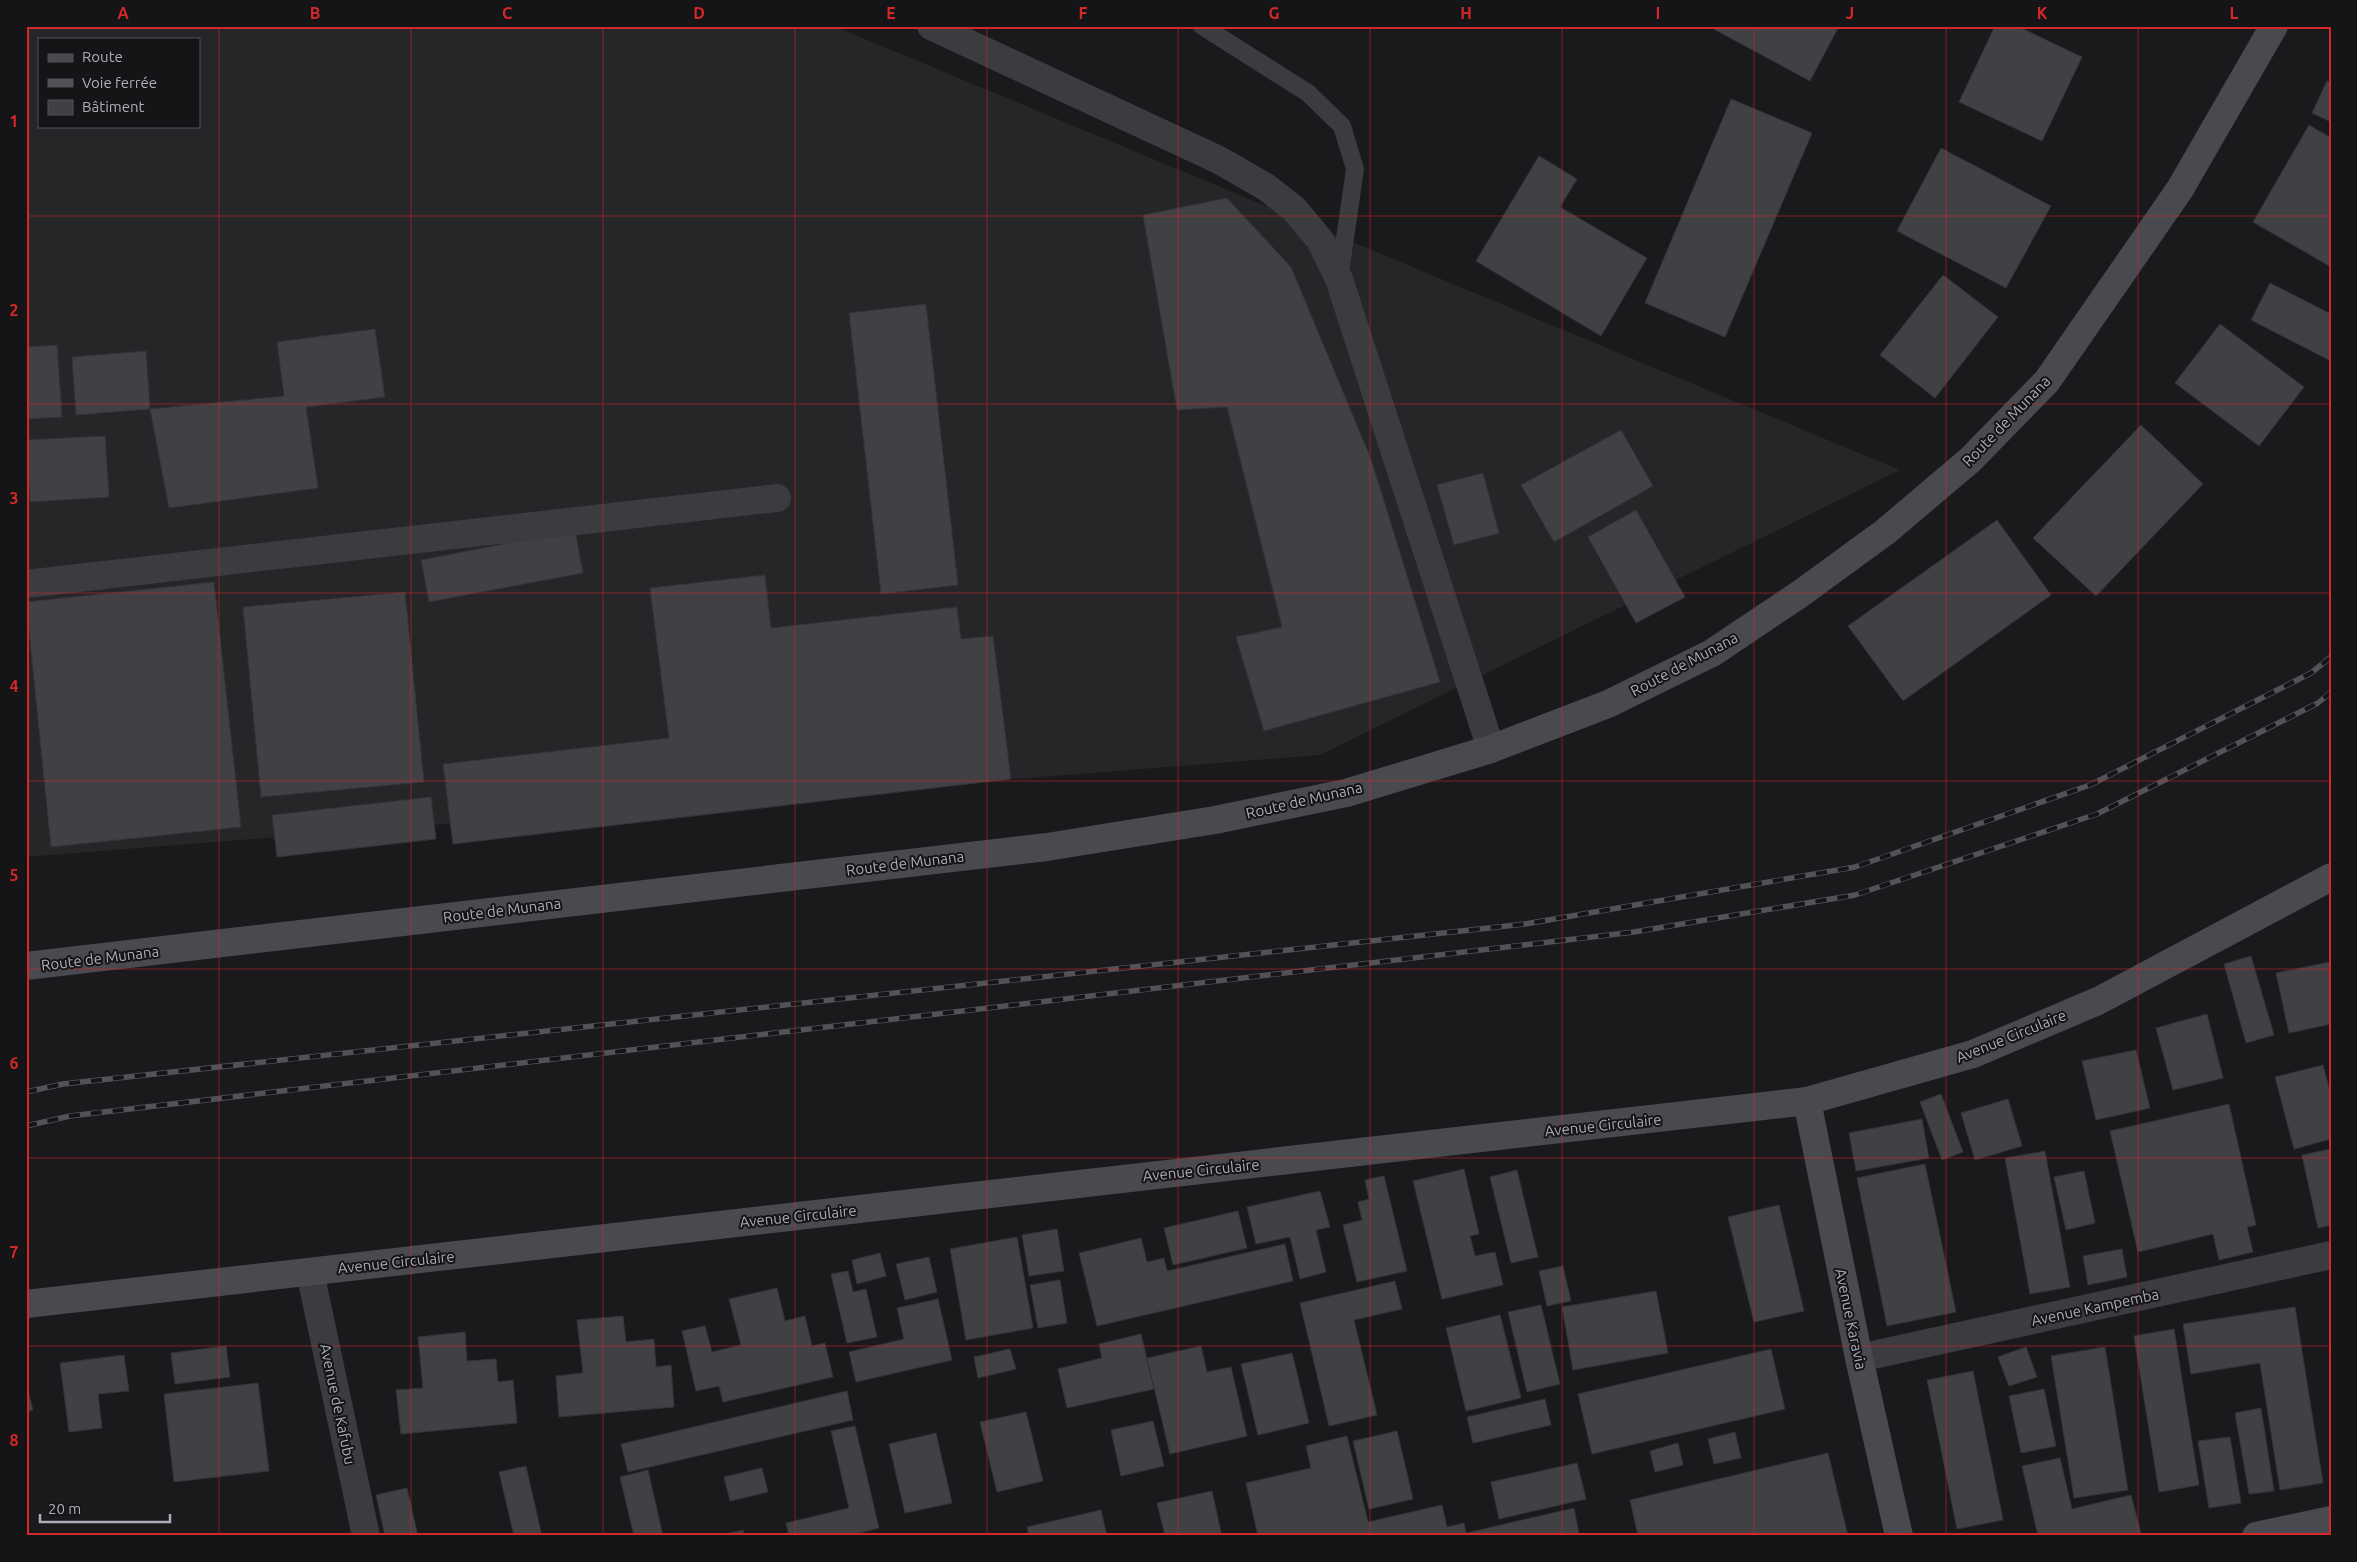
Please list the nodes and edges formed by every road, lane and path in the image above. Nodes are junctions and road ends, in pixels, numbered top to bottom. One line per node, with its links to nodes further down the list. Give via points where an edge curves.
1 (932, 26): 4 (street, via 1219,160 1266,187 1294,210 1320,240)
2 (1202, 26): 4 (lane, via 1308,94 1342,126 1355,169)
3 (2274, 26): 7 (street, Route de Munana, via 2180,189 2052,373 1970,460 1885,532 1712,652 1608,704)
4 (1339, 279): 7 (street)
5 (777, 498): 6 (street)
6 (26, 584)
7 (1491, 749): 9 (street, Route de Munana, via 1346,793 1215,820 1047,846)
8 (2331, 877): 10 (street, Avenue Circulaire, via 2098,1001 1991,1047)
9 (26, 966)
10 (1807, 1101): 12 (street, Avenue Circulaire); 14 (street, Avenue Karavia)
11 (2331, 1255): 14 (street, Avenue Kampemba)
12 (310, 1272): 13 (street, Avenue Circulaire); 16 (street, Avenue de Kafubu)
13 (26, 1304)
14 (1859, 1358): 17 (street, Avenue Karavia)
15 (2331, 1520): 18 (street)
16 (366, 1536)
17 (1899, 1536)
18 (2256, 1536)

